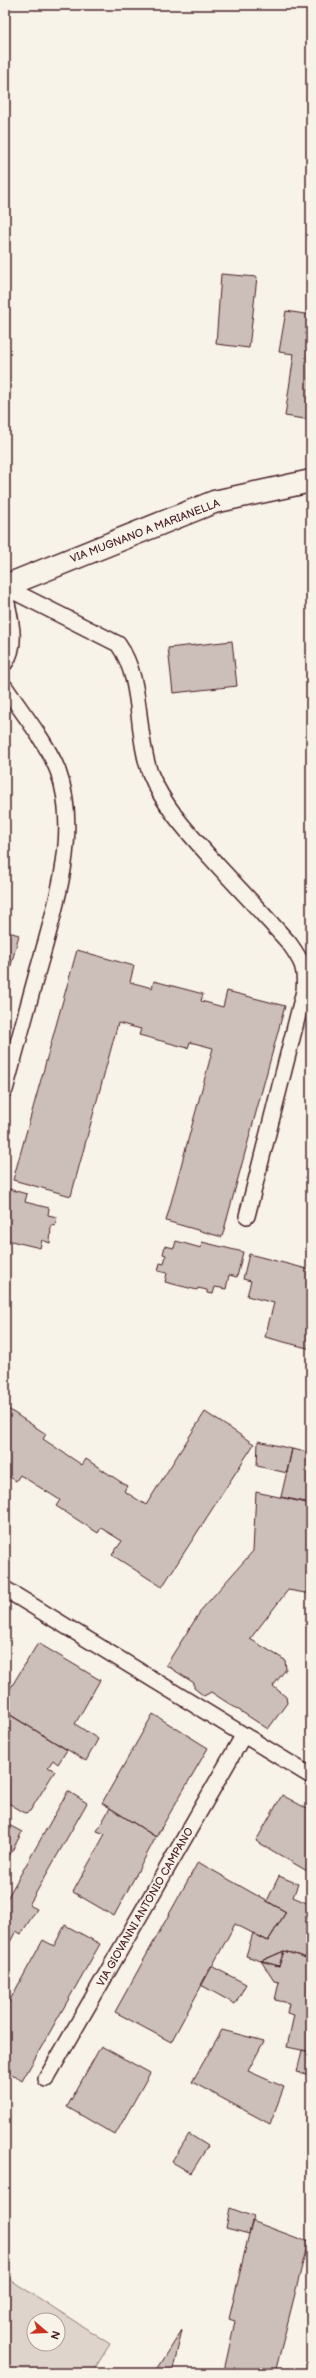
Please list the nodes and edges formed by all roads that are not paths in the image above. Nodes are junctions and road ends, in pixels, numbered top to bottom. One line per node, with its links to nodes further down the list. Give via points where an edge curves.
1 (311, 481): 2 (street, VIA MUGNANO A MARIANELLA, via 214,502)
2 (5, 587): 7 (lane, via 118,644 130,670 150,770 159,793 192,837 289,943 303,965 304,991)
3 (5, 594): 4 (lane, via 13,634)
4 (5, 663)
5 (5, 687): 6 (lane, via 44,745 58,771 65,797 66,826 61,882)
6 (5, 1090)
7 (247, 1216)
8 (5, 1589): 9 (lane)
9 (243, 1736): 10 (lane); 11 (lane, VIA GIOVANNI ANTONIO CAMPANO)
10 (311, 1776)
11 (46, 2079)

